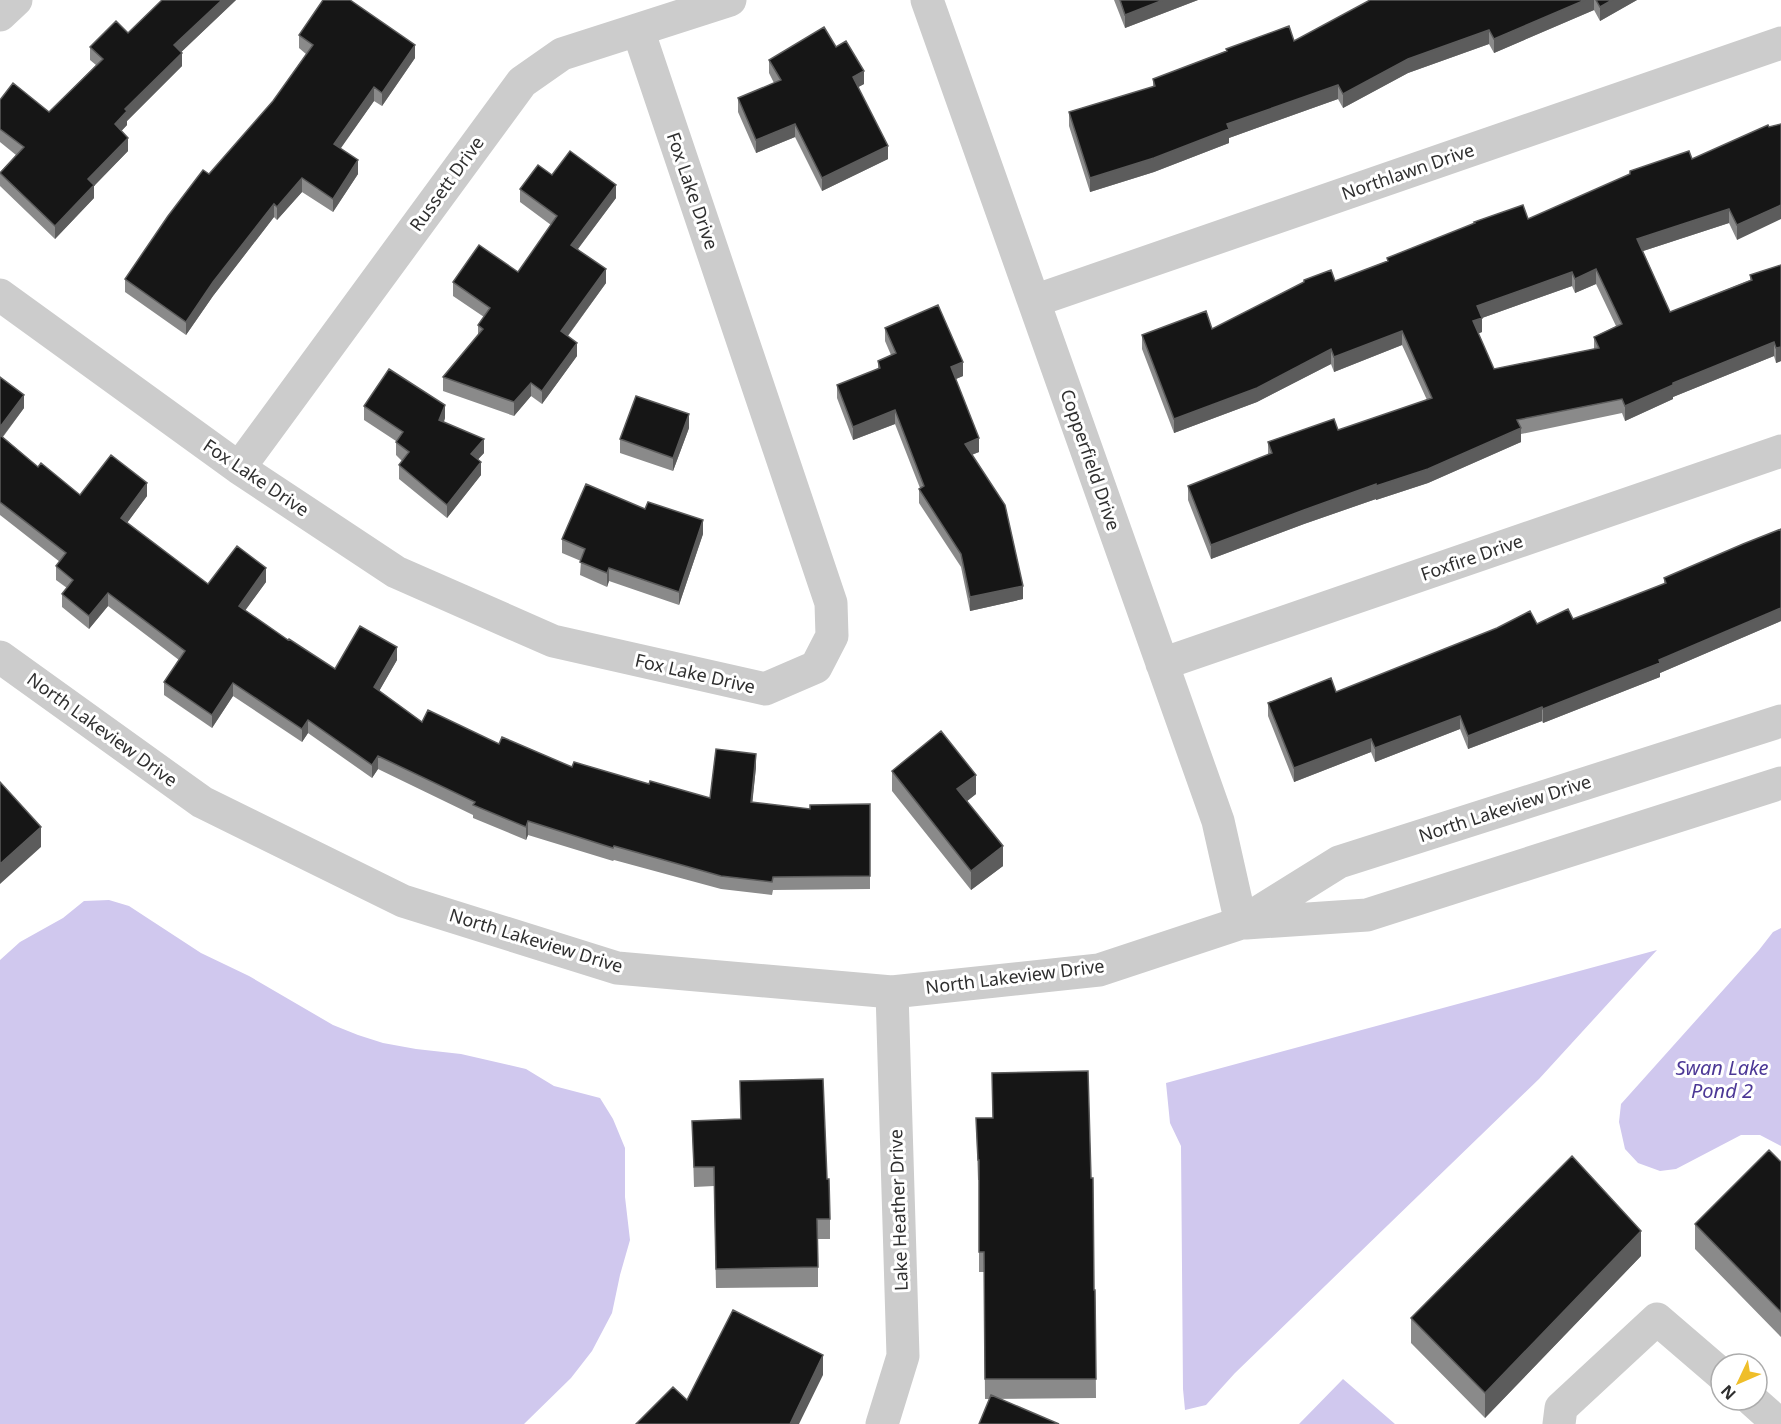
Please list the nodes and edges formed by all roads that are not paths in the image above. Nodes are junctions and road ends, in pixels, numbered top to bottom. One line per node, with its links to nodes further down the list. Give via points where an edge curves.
1 (16, 0): 4 (street)
2 (730, 0): 5 (street, Russett Drive)
3 (927, 0): 8 (street, Copperfield Drive)
4 (0, 15)
5 (638, 30): 10 (street, Russett Drive, via 562,54 522,82); 10 (street, Fox Lake Drive, via 831,603 832,636 816,667 765,689 553,642 396,572)
6 (1781, 43): 8 (street, Northlawn Drive)
7 (0, 295): 10 (street, Fox Lake Drive)
8 (1034, 301): 12 (street, Copperfield Drive)
9 (1781, 451): 12 (street, Foxfire Drive)
10 (239, 468)
11 (0, 657): 16 (street, North Lakeview Drive, via 202,802 403,901 617,968)
12 (1162, 664): 15 (street, Copperfield Drive, via 1218,821)
13 (1781, 722): 15 (street, North Lakeview Drive, via 1339,862)
14 (1781, 783): 15 (street, North Lakeview Drive, via 1367,915)
15 (1242, 923): 16 (street, North Lakeview Drive, via 1099,970)
16 (892, 992): 19 (street, Lake Heather Drive, via 903,1356)
17 (1709, 1364): 20 (street, via 1658,1319 1561,1408)
18 (1766, 1412): 21 (street)
19 (882, 1424)
20 (1559, 1424)
21 (1779, 1424)

